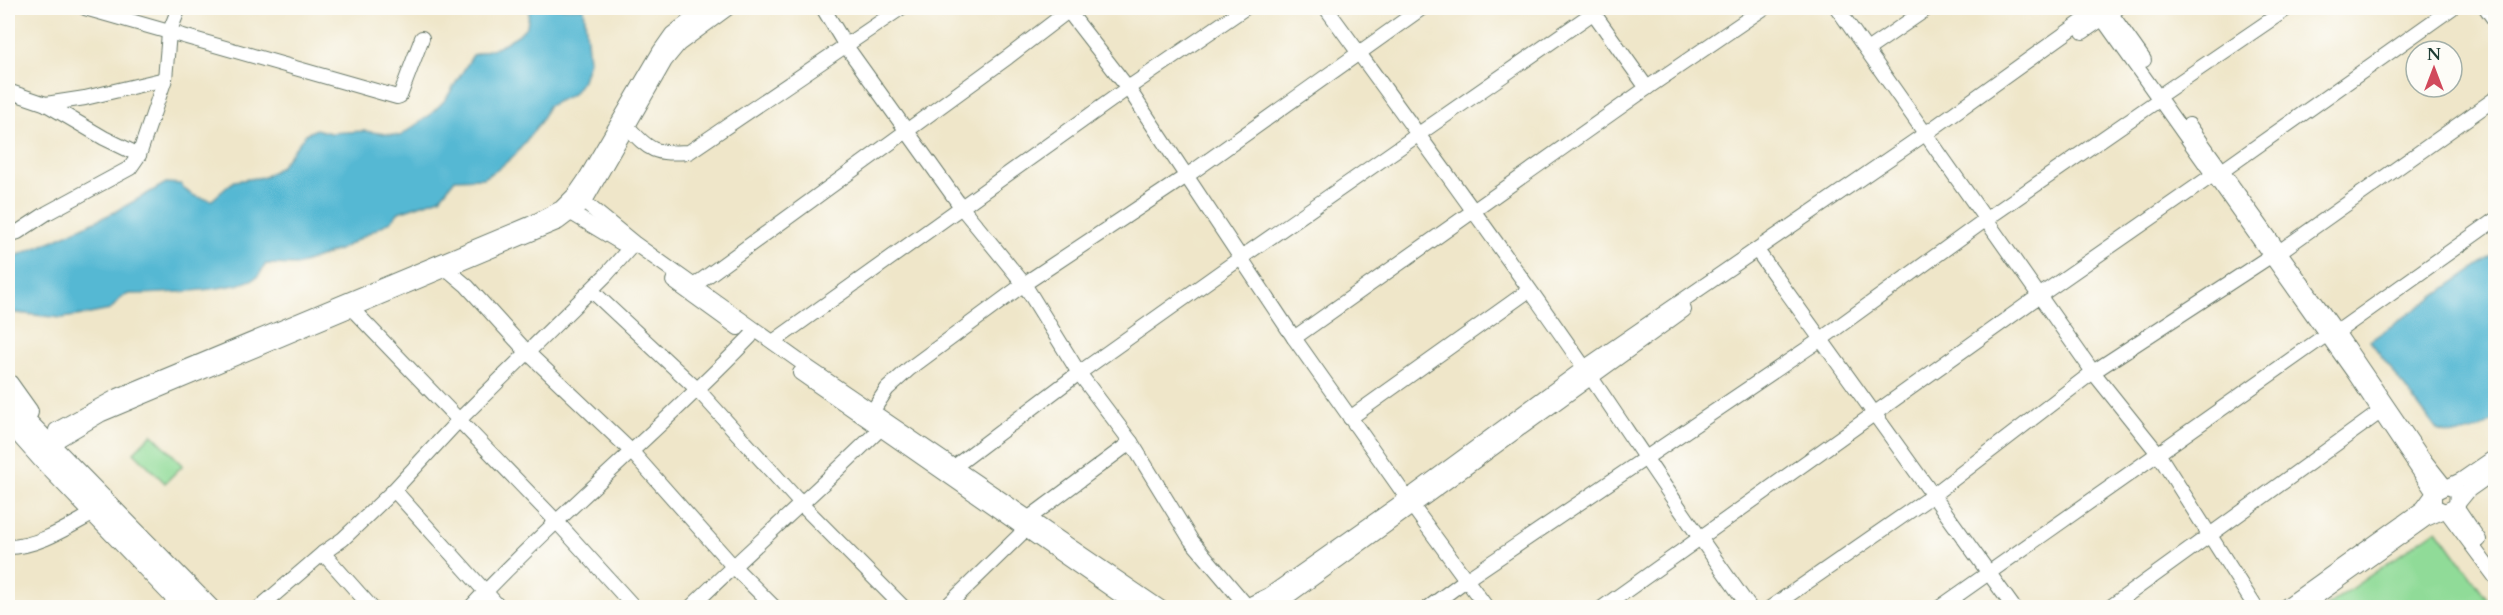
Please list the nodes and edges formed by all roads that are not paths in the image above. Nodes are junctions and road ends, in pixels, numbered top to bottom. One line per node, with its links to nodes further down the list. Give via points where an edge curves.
1 (86, 8): 20 (street)
2 (179, 8): 20 (street)
3 (706, 8): 39 (street, via 672,34 660,51)
4 (728, 8): 32 (street, via 679,44)
5 (823, 8): 22 (street)
6 (901, 8): 22 (street)
7 (1069, 8): 26 (street); 33 (street)
8 (1245, 8): 26 (street)
9 (1326, 8): 24 (street)
10 (1422, 8): 24 (street)
11 (1764, 8): 27 (street)
12 (1837, 8): 23 (street)
13 (1928, 8): 23 (street)
14 (2288, 8): 29 (street)
15 (2452, 8): 37 (street)
16 (2486, 8): 19 (street)
17 (1595, 9): 27 (street); 34 (street)
18 (2104, 10): 29 (street); 35 (street)
19 (2496, 22)
20 (169, 33): 21 (street, via 397,97); 25 (street)
21 (422, 38)
22 (846, 46): 32 (street, via 689,152 656,152); 33 (street)
23 (1868, 50): 35 (street)
24 (1359, 52): 34 (street); 38 (street)
25 (165, 79): 31 (street); 36 (street)
26 (1128, 88): 38 (street); 40 (street)
27 (1647, 88): 42 (street)
28 (8, 91): 31 (street)
29 (2163, 95): 37 (street); 44 (street)
30 (2496, 98): 47 (street)
31 (46, 104): 36 (street)
32 (627, 126): 39 (street)
33 (908, 129): 40 (street); 52 (street)
34 (1419, 133): 42 (street); 49 (street)
35 (1928, 137): 44 (street); 48 (street); 66 (street)
36 (139, 155): 45 (street, via 126,172)
37 (2217, 173): 47 (street); 56 (street)
38 (1188, 175): 49 (street); 51 (street)
39 (580, 198): 41 (street); 52 (street, via 634,243)
40 (962, 208): 51 (street); 62 (street)
41 (567, 210): 46 (street); 50 (street, via 546,229); 55 (street)
42 (1472, 210): 54 (street); 60 (street)
43 (2496, 219): 58 (street)
44 (1985, 220): 56 (street); 61 (street)
45 (8, 235)
46 (629, 249): 53 (street); 59 (street)
47 (2274, 254): 58 (street); 64 (street)
48 (1761, 256): 61 (street); 66 (street, via 1631,348)
49 (1242, 257): 60 (street); 65 (street)
50 (448, 270): 55 (street); 63 (street)
51 (1024, 284): 65 (street); 72 (street, via 909,369 887,389)
52 (695, 285): 62 (street)
53 (591, 290): 63 (street); 68 (street)
54 (1528, 291): 66 (street); 73 (street)
55 (374, 295): 57 (street); 78 (street, via 118,396 77,417)
56 (2039, 296): 64 (street); 71 (street)
57 (353, 310): 74 (street); 78 (street, via 102,414)
58 (2331, 333): 70 (street); 80 (street); 86 (street, via 2422,457)
59 (750, 337): 68 (street); 72 (street)
60 (1294, 338): 73 (street)
61 (1820, 340): 71 (street); 82 (street)
62 (773, 342): 72 (street)
63 (527, 352): 74 (street); 79 (street)
64 (2093, 372): 80 (street); 87 (street)
65 (1079, 373): 77 (street); 83 (street)
66 (1588, 373): 82 (street); 88 (street)
67 (8, 384): 78 (highway)
68 (698, 390): 79 (street); 89 (street)
69 (10, 411): 78 (highway)
70 (2380, 412): 86 (street); 94 (street)
71 (1873, 414): 87 (street); 95 (street)
72 (870, 415): 75 (street)
73 (1350, 418): 88 (street)
74 (458, 421): 85 (street); 92 (street)
75 (884, 426): 83 (street); 89 (street); 93 (street)
76 (8, 435): 78 (highway)
77 (1131, 442): 93 (street); 104 (street, via 1191,540)
78 (44, 444): 91 (highway); 107 (highway)
79 (631, 451): 92 (street); 99 (street)
80 (2157, 452): 94 (street); 100 (street)
81 (2496, 456): 86 (street)
82 (1644, 460): 95 (street); 102 (street)
83 (954, 467): 93 (street)
84 (2496, 471): 90 (street)
85 (394, 490): 97 (street); 103 (street)
86 (2440, 490): 90 (street, via 2434,506); 90 (street, via 2457,491); 128 (street, via 2423,508)
87 (1934, 495): 100 (street); 123 (street)
88 (1410, 502): 102 (street); 104 (street, via 1269,595); 105 (street)
89 (802, 505): 99 (street); 115 (street)
90 (2451, 509): 98 (street); 101 (street); 129 (street, via 2426,519)
91 (94, 513): 96 (street, via 36,542); 106 (highway)
92 (557, 522): 103 (street); 112 (street)
93 (1027, 524): 116 (street); 117 (street); 118 (street)
94 (2211, 536): 126 (street); 127 (street)
95 (1698, 538): 121 (street); 122 (street)
96 (8, 548)
97 (323, 553): 108 (street); 109 (street)
98 (2496, 564)
99 (733, 566): 113 (street); 114 (street)
100 (1990, 572): 124 (street); 125 (street)
101 (2496, 578)
102 (1467, 579): 119 (street); 120 (street)
103 (484, 592): 110 (street); 111 (street)
104 (1244, 606)
105 (1276, 607)
106 (186, 608)
107 (209, 608)
108 (259, 608)
109 (372, 608)
110 (470, 608)
111 (500, 608)
112 (635, 608)
113 (690, 608)
114 (776, 608)
115 (904, 608)
116 (945, 608)
117 (1138, 608)
118 (1161, 608)
119 (1428, 608)
120 (1487, 608)
121 (1602, 608)
122 (1749, 608)
123 (1770, 608)
124 (1939, 608)
125 (2014, 608)
126 (2109, 608)
127 (2256, 608)
128 (2283, 608)
129 (2301, 608)

